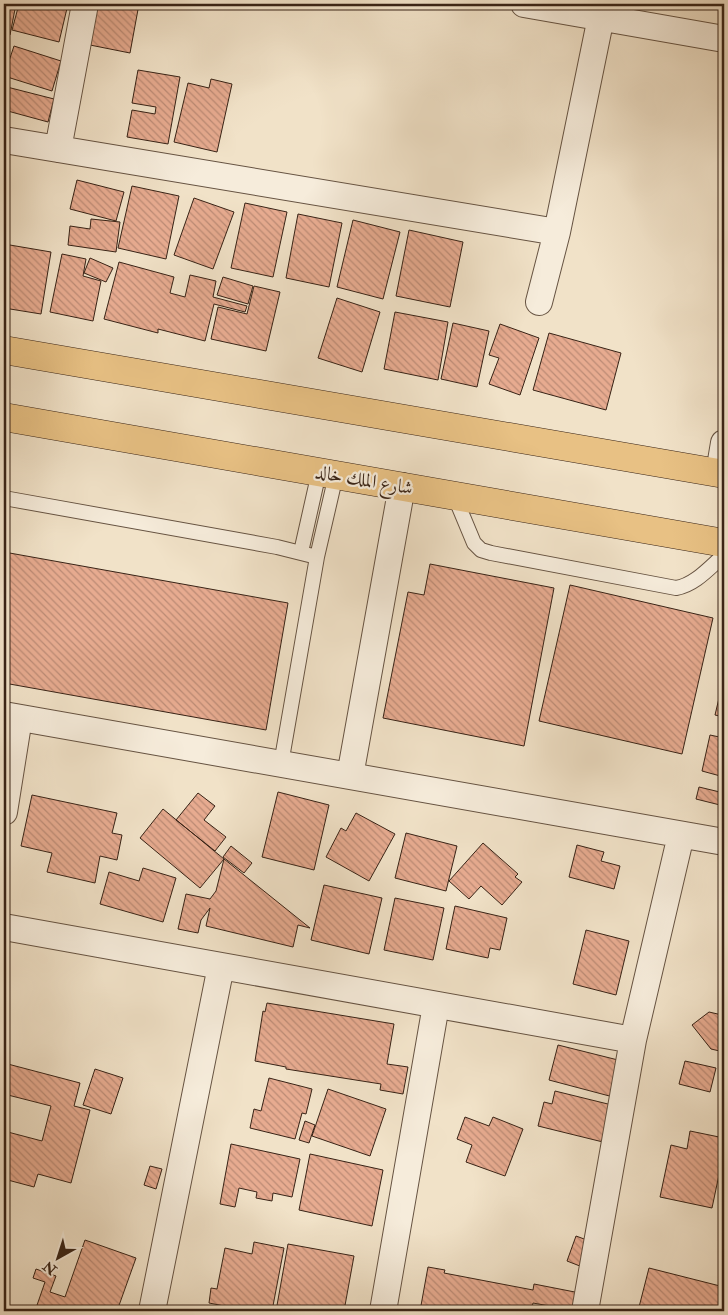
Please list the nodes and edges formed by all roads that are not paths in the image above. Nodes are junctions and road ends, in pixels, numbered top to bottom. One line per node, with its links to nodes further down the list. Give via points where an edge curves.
1 (84, 4): 6 (street)
2 (524, 4): 3 (street)
3 (601, 18): 4 (street); 7 (street)
4 (724, 39)
5 (4, 140): 6 (street)
6 (58, 149): 7 (street)
7 (557, 232): 8 (street)
8 (539, 302)
9 (4, 350): 13 (main road)
10 (4, 417): 12 (main road, شارع الملك خالد)
11 (724, 443): 13 (street)
12 (328, 473): 14 (main road, شارع الملك خالد); 18 (lane); 20 (lane)
13 (722, 474)
14 (402, 486): 15 (main road, شارع الملك خالد); 23 (street)
15 (454, 495): 17 (main road, شارع الملك خالد); 19 (lane, via 474,543 491,553 676,588 692,583)
16 (4, 498): 18 (lane)
17 (724, 543)
18 (301, 552): 20 (lane)
19 (724, 555)
20 (317, 557): 22 (lane)
21 (12, 717): 22 (street); 24 (street)
22 (281, 764): 23 (street)
23 (350, 776): 25 (street)
24 (4, 812)
25 (681, 835): 26 (street); 30 (street)
26 (724, 842)
27 (4, 927): 28 (street)
28 (220, 966): 29 (street); 31 (street)
29 (436, 1005): 30 (street); 32 (street)
30 (633, 1040): 33 (street)
31 (152, 1311)
32 (383, 1311)
33 (585, 1311)

